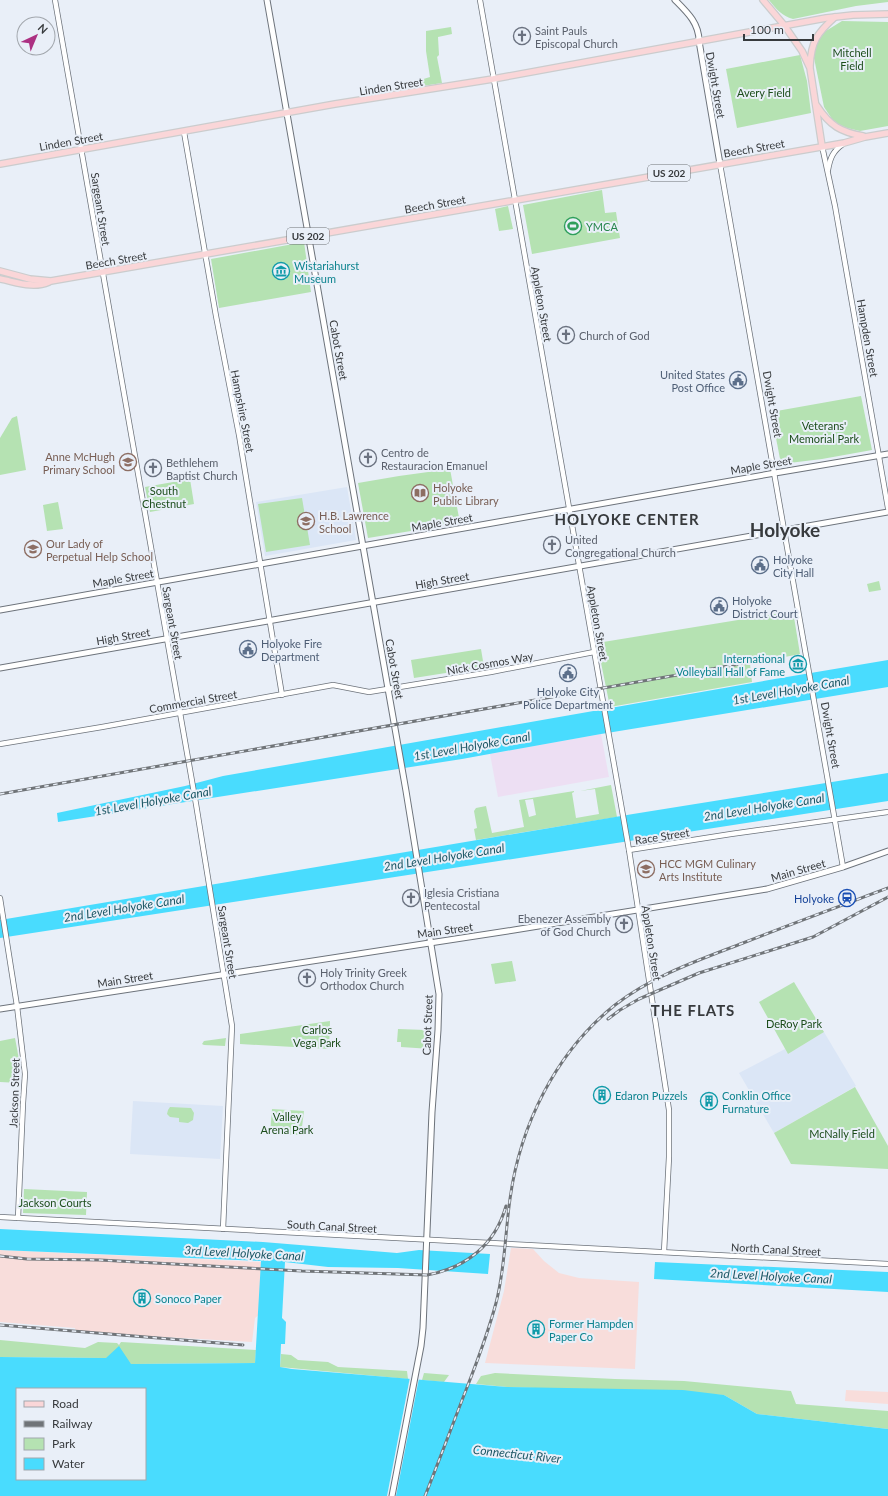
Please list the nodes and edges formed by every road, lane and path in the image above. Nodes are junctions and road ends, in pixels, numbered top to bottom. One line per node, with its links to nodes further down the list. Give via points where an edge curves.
1 (55, 0): 19 (street, Sargeant Street)
2 (266, 0): 13 (main road, Cabot Street)
3 (480, 0): 11 (street, Appleton Street)
4 (675, 0): 9 (main road, Dwight Street, via 695,23)
5 (763, 0): 8 (main road, Hampden Street)
6 (888, 14): 7 (main road, Linden Street)
7 (835, 17): 8 (main road, Linden Street); 10 (main road, via 822,28 815,39)
8 (784, 25): 9 (main road, Linden Street); 10 (main road, Hampden Street)
9 (699, 41): 11 (main road, Linden Street); 21 (main road, Dwight Street)
10 (810, 68): 12 (main road, Hampden Street)
11 (493, 79): 13 (main road, Linden Street); 23 (street, Appleton Street)
12 (816, 104): 16 (main road, via 827,120 836,127 849,134); 18 (main road, Hampden Street)
13 (287, 113): 14 (main road, Linden Street); 24 (main road, Cabot Street)
14 (184, 132): 19 (main road, Linden Street); 25 (street, Hampshire Street)
15 (888, 133): 16 (main road, US 202)
16 (865, 137): 17 (main road, US 202)
17 (844, 143): 18 (main road, US 202); 22 (street, Hampden Street, via 830,157)
18 (822, 146): 21 (main road, Beech Street / US 202); 22 (street, Hampden Street)
19 (82, 149): 20 (main road, Linden Street); 27 (street, Sargeant Street)
20 (0, 164)
21 (720, 164): 23 (main road, Beech Street / US 202); 32 (street, Dwight Street)
22 (828, 172): 31 (street, Hampden Street)
23 (516, 200): 24 (main road, Beech Street / US 202); 34 (street, Appleton Street)
24 (309, 236): 25 (main road, Beech Street / US 202); 37 (main road, Cabot Street)
25 (205, 254): 27 (main road, Beech Street / US 202); 38 (street, Hampshire Street, via 239,434)
26 (0, 271): 29 (main road, Beech Street / US 202, via 30,279)
27 (102, 273): 29 (main road, Beech Street / US 202); 40 (street, Sargeant Street)
28 (0, 279): 29 (main road, Beech Street / US 202, via 34,286)
29 (51, 281)
30 (888, 454): 31 (main road, Maple Street)
31 (878, 456): 32 (main road, Maple Street); 33 (street, Hampden Street)
32 (775, 473): 34 (main road, Maple Street); 36 (street, Dwight Street)
33 (888, 508)
34 (569, 510): 37 (main road, Maple Street); 39 (street, Appleton Street)
35 (888, 512): 36 (main road, High Street)
36 (785, 530): 39 (main road, High Street); 52 (street, Dwight Street)
37 (363, 546): 38 (main road, Maple Street); 41 (main road, Cabot Street)
38 (260, 564): 40 (main road, Maple Street); 43 (street, Hampshire Street)
39 (580, 566): 41 (main road, High Street); 45 (street, Appleton Street)
40 (157, 582): 42 (main road, Maple Street); 44 (street, Sargeant Street)
41 (373, 602): 43 (main road, High Street); 47 (main road, Cabot Street)
42 (0, 610)
43 (270, 620): 44 (main road, High Street); 48 (street, Hampshire Street)
44 (167, 639): 46 (main road, High Street); 49 (street, Sargeant Street)
45 (594, 652): 47 (street, Nick Cosmos Way); 53 (street, Appleton Street)
46 (0, 668)
47 (388, 689): 48 (street, Commercial Street, via 369,692 334,685); 58 (main road, Cabot Street)
48 (282, 695): 49 (street, Commercial Street)
49 (179, 712): 50 (street, Commercial Street); 59 (street, Sargeant Street)
50 (0, 744)
51 (888, 812): 52 (street, Race Street)
52 (835, 818): 53 (street, Race Street); 55 (street, Dwight Street)
53 (629, 850): 57 (street, Appleton Street)
54 (888, 851): 55 (main road, Main Street)
55 (843, 867): 57 (main road, Main Street, via 779,887)
56 (0, 898): 60 (street, Jackson Street)
57 (638, 910): 58 (main road, Main Street); 66 (street, Appleton Street, via 670,1123)
58 (430, 942): 59 (main road, Main Street); 65 (main road, Cabot Street, via 439,1007)
59 (224, 973): 60 (main road, Main Street); 64 (street, Sargeant Street, via 232,1036)
60 (17, 1006): 61 (main road, Main Street); 63 (street, Jackson Street, via 25,1074)
61 (0, 1009)
62 (0, 1217): 63 (street, South Canal Street)
63 (18, 1218): 64 (street, South Canal Street)
64 (223, 1229): 65 (street, South Canal Street)
65 (427, 1242): 66 (street, South Canal Street); 68 (main road, Cabot Street, via 421,1346)
66 (664, 1252): 67 (street, North Canal Street)
67 (888, 1264)
68 (392, 1496)

